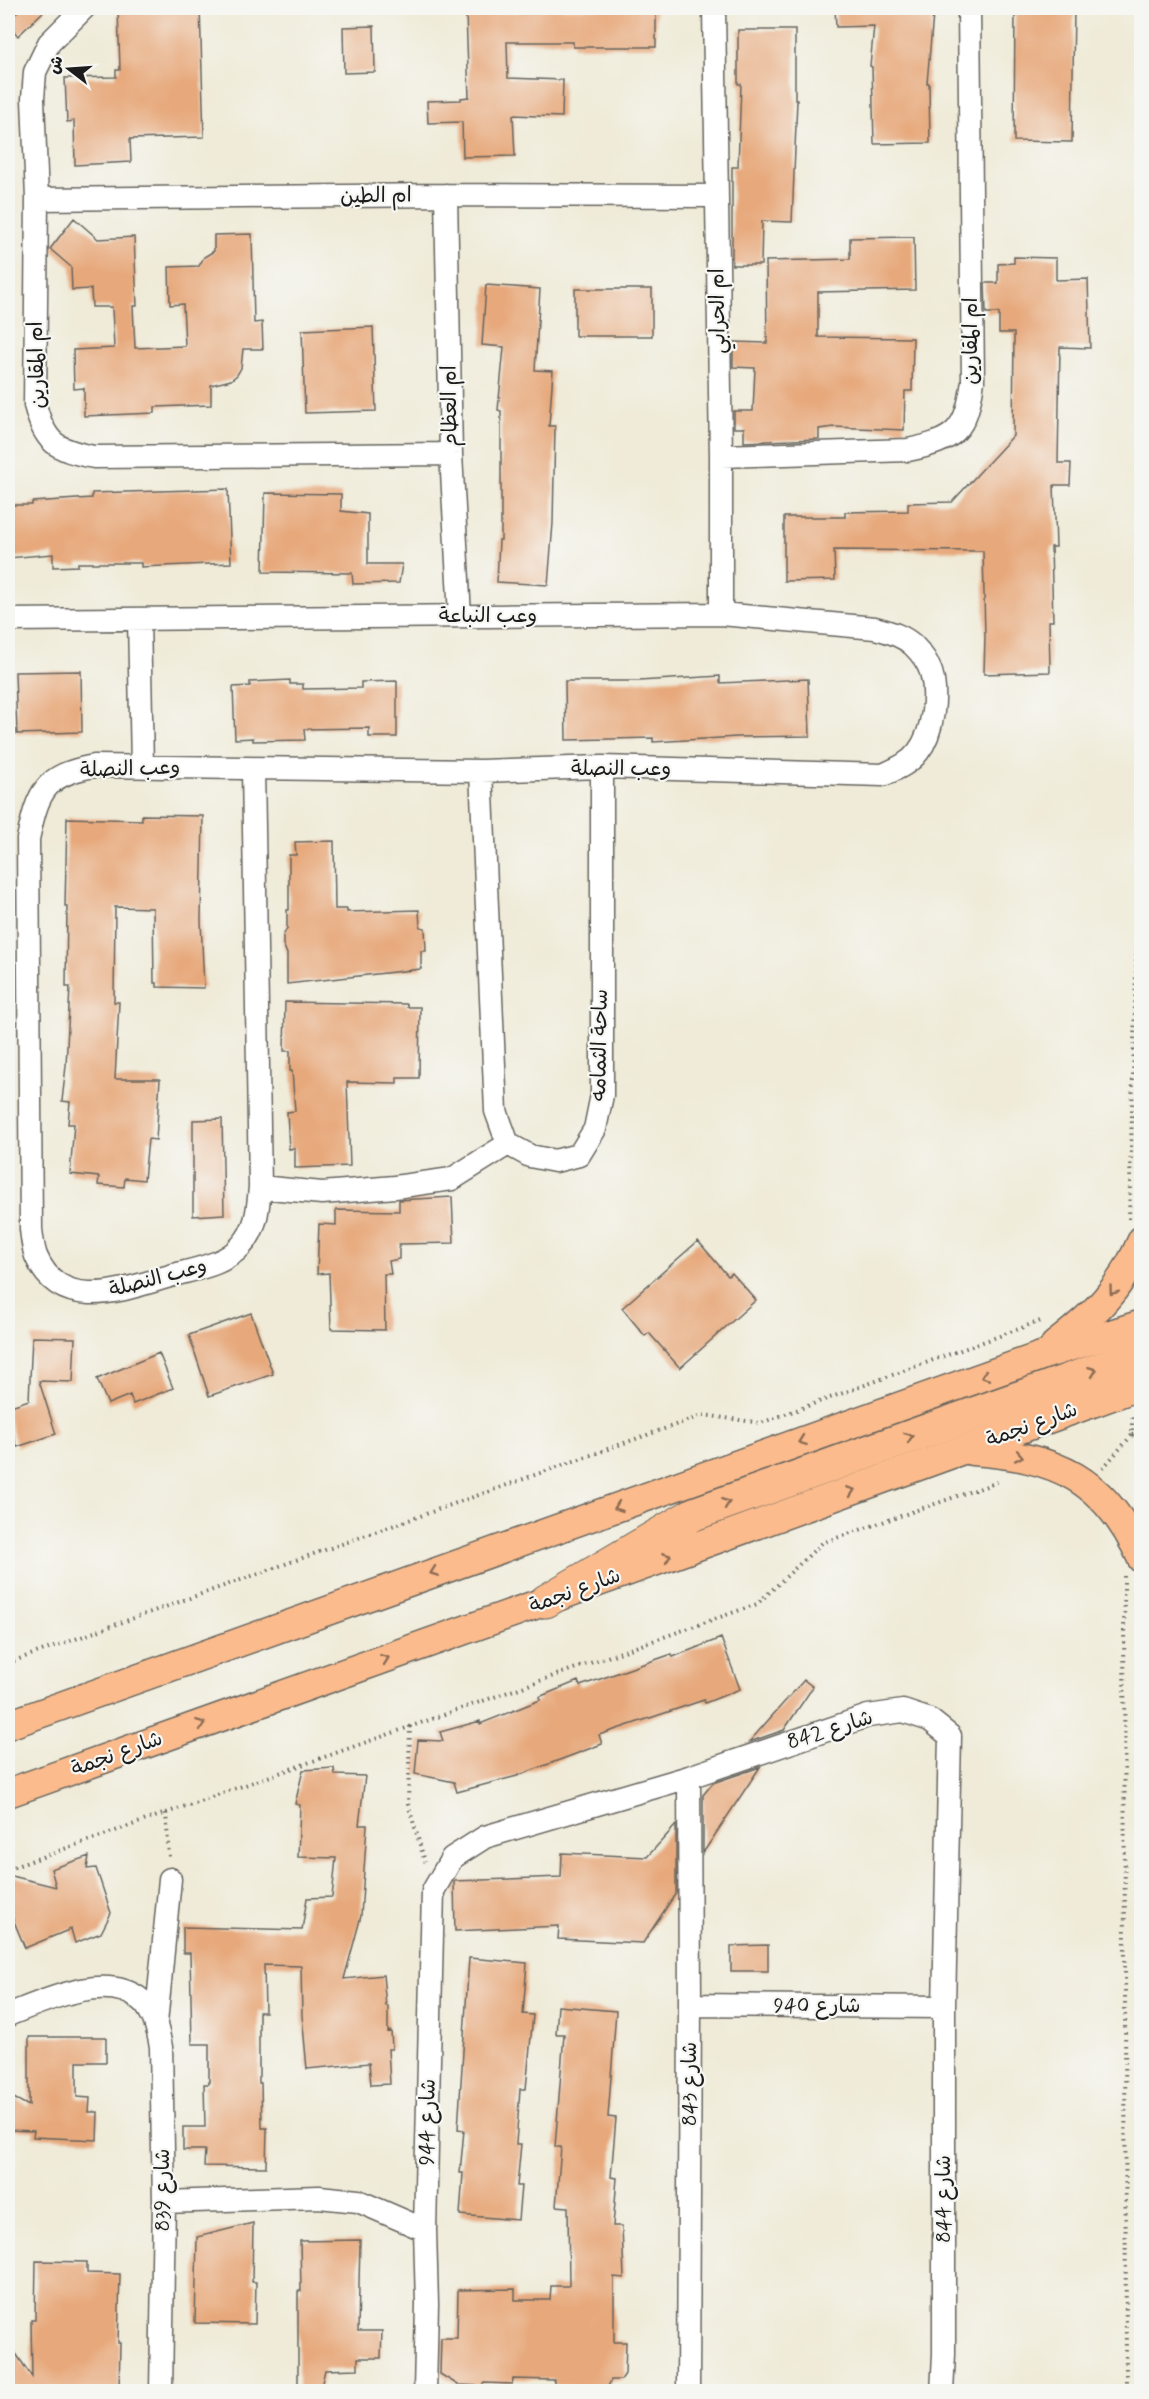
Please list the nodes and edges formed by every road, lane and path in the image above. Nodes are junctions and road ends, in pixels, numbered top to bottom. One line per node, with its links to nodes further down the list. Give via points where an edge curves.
1 (84, 8): 6 (street, ام المقارين, via 49,43 35,72)
2 (714, 8): 5 (street, ام الحرابي)
3 (969, 8): 8 (street, ام المقارين, via 973,381 969,408 956,431 937,444 908,450)
4 (446, 195): 5 (street, ام الطين); 6 (street, ام الطين); 7 (street, ام العظام)
5 (716, 196): 8 (street, ام الحرابي)
6 (37, 199): 7 (street, ام المقارين, via 35,405 41,428 51,441 71,453 94,458)
7 (452, 454): 10 (street, ام العظام)
8 (721, 456): 9 (street, ام الحرابي)
9 (721, 614): 10 (street, وعب النباعة); 13 (street, وعب النباعة, via 875,628 897,634 922,656 931,671)
10 (460, 616): 11 (street, وعب النباعة)
11 (139, 619): 12 (street, وعب النباعة); 14 (street)
12 (8, 620)
13 (933, 691): 15 (street, وعب النصلة, via 925,742 904,765 884,775)
14 (142, 766): 16 (street, وعب النصلة); 20 (street, وعب النصلة, via 94,766 69,771 47,786 35,807 28,839 31,1229 36,1256 49,1275 69,1290 94,1295 226,1260 253,1230)
15 (602, 767): 17 (street, وعب النصلة); 19 (street, ساحة الثمامه, via 602,1095 595,1129 579,1155 555,1161 530,1156)
16 (252, 769): 17 (street, وعب النصلة); 20 (street, وعب النصلة)
17 (480, 771): 19 (street, via 496,1111)
18 (1142, 894): 21 (path, via 1137,936)
19 (508, 1144): 20 (street, via 452,1179 322,1193)
20 (260, 1187)
21 (1135, 1231): 25 (main road, one-way to 25, via 1122,1279 1106,1301)
22 (1046, 1319): 33 (path, via 761,1423 703,1415)
23 (1142, 1324): 25 (main road)
24 (1142, 1354): 32 (highway, one-way to 24, via 694,1514)
25 (1041, 1356): 34 (main road, one-way to 34)
26 (1142, 1385): 29 (main road, شارع نجمة)
27 (1142, 1431): 28 (path)
28 (1132, 1435)
29 (961, 1451): 31 (main road, one-way to 31, via 1033,1459 1088,1484 1121,1521); 32 (main road, شارع نجمة, one-way to 29)
30 (1005, 1479): 35 (path, via 822,1543 757,1604)
31 (1130, 1563): 53 (path, via 1124,1576)
32 (546, 1601): 37 (main road, شارع نجمة, one-way to 32)
33 (8, 1663)
34 (10, 1723)
35 (410, 1726): 38 (path); 42 (path, via 408,1804)
36 (689, 1777): 39 (street, شارع 842, via 485,1837); 43 (street, شارع 843); 44 (street, شارع 842, via 868,1716 903,1711 930,1720 950,1736)
37 (8, 1792)
38 (166, 1813): 40 (path); 41 (path)
39 (452, 1858): 42 (street, شارع 944)
40 (8, 1869)
41 (170, 1879): 46 (street)
42 (434, 1891): 48 (street, شارع 944)
43 (690, 2005): 44 (street, شارع 940); 51 (street, شارع 843)
44 (944, 2007): 52 (street, شارع 844)
45 (8, 2015): 46 (street, شارع 839, via 67,1992 100,1988 124,1991 142,2001)
46 (156, 2023): 47 (street, شارع 839, via 161,2047)
47 (164, 2202): 48 (street, via 319,2197 358,2201); 49 (street, شارع 839)
48 (425, 2230): 50 (street, شارع 944)
49 (161, 2388)
50 (425, 2391)
51 (688, 2391)
52 (942, 2391)
53 (1126, 2391)

